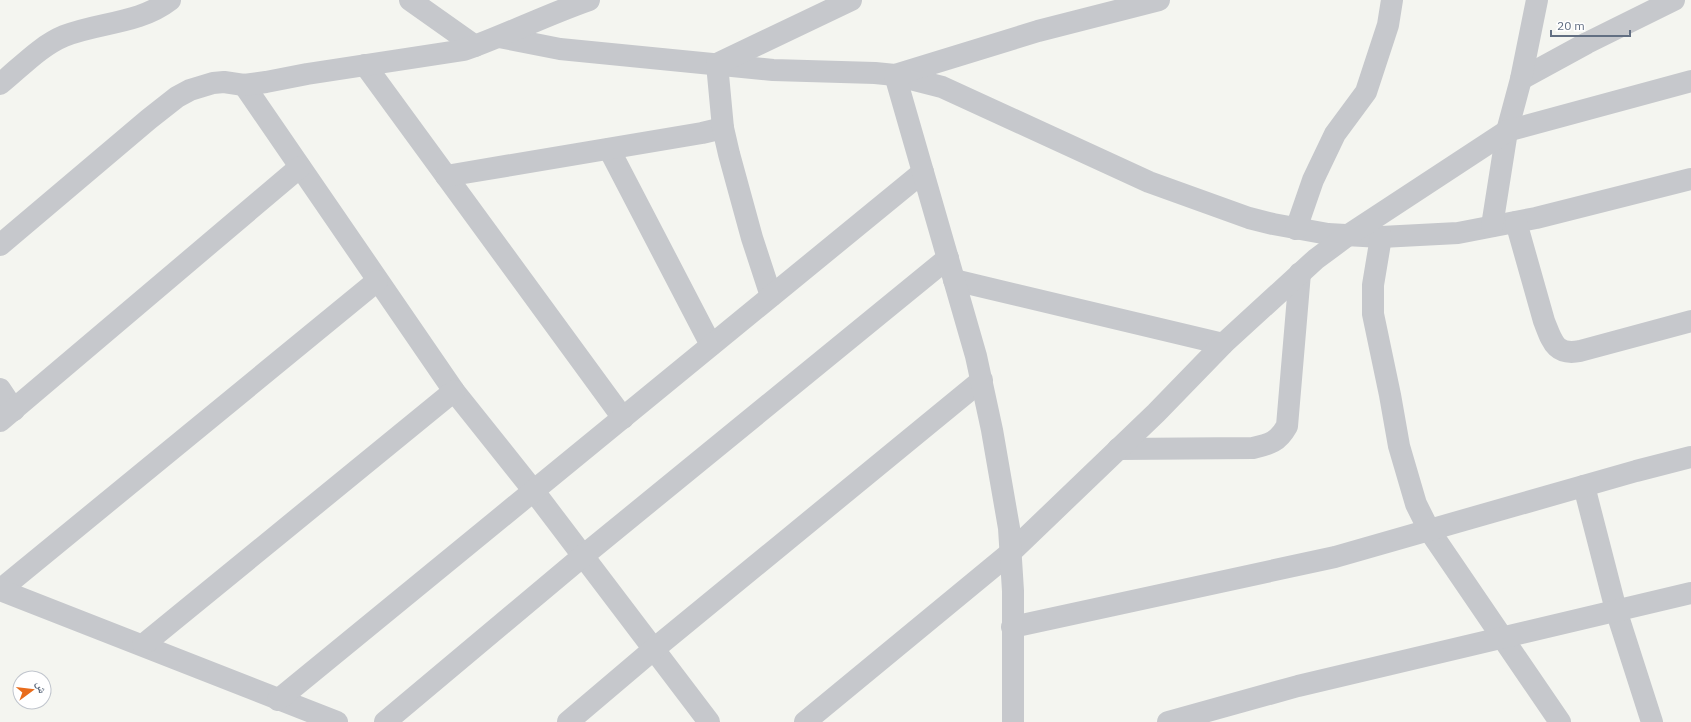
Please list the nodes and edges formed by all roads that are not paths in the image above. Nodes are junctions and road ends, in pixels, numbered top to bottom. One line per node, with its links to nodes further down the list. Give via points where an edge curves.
1 (170, 0): 16 (street, via 146,14 62,37)
2 (410, 0): 10 (street)
3 (589, 0): 9 (street, via 559,10)
4 (852, 0): 11 (street)
5 (1159, 0): 13 (street, via 1038,31)
6 (1392, 0): 27 (street, via 1388,25 1366,92 1335,134 1313,180)
7 (1537, 0): 14 (street)
8 (1674, 0): 14 (street)
9 (499, 37): 10 (street); 11 (street, via 560,49)
10 (474, 46): 12 (street, via 464,50)
11 (717, 64): 13 (street, via 773,70 875,72); 18 (street)
12 (365, 65): 17 (street); 23 (street)
13 (895, 75): 22 (street); 27 (street, via 942,87 1149,182 1249,218)
14 (1522, 79): 19 (street)
15 (1691, 81): 19 (street)
16 (0, 84)
17 (244, 85): 21 (street); 30 (street, via 213,83 177,97)
18 (723, 128): 20 (street); 35 (street, via 752,238)
19 (1508, 131): 26 (street); 28 (street)
20 (609, 148): 23 (street); 38 (street)
21 (300, 167): 34 (street); 42 (street)
22 (923, 172): 31 (street); 35 (street)
23 (446, 176): 43 (street)
24 (1691, 179): 25 (street)
25 (1516, 222): 26 (street); 36 (street, via 1544,321 1550,335 1566,353)
26 (1492, 226): 29 (street, via 1458,233)
27 (1296, 229): 28 (street)
28 (1347, 236): 29 (street); 32 (street)
29 (1381, 237): 48 (street, via 1373,285 1373,314 1399,446 1416,504)
30 (0, 245)
31 (948, 258): 33 (street); 50 (street)
32 (1300, 273): 37 (street); 44 (street, via 1287,426 1281,437 1269,445 1253,448)
33 (954, 280): 37 (street); 39 (street)
34 (377, 281): 41 (street); 51 (street)
35 (771, 296): 38 (street)
36 (1691, 321)
37 (1223, 344): 44 (street)
38 (711, 345): 43 (street)
39 (982, 380): 49 (street, via 1009,528); 57 (street)
40 (0, 389): 42 (street)
41 (454, 391): 47 (street); 56 (street)
42 (7, 416)
43 (623, 418): 47 (street)
44 (1118, 449): 49 (street)
45 (1691, 456): 46 (street)
46 (1584, 486): 48 (street); 53 (street)
47 (533, 490): 50 (street); 58 (street)
48 (1429, 530): 54 (street, via 1335,557); 55 (street)
49 (1010, 553): 54 (street); 63 (street)
50 (583, 556): 57 (street); 60 (street)
51 (0, 590): 56 (street)
52 (1691, 593): 53 (street)
53 (1616, 610): 55 (street); 67 (street)
54 (1012, 627): 64 (street)
55 (1502, 637): 65 (street, via 1298,686); 66 (street)
56 (143, 645): 58 (street)
57 (654, 649): 61 (street); 62 (street)
58 (278, 700): 59 (street)
59 (337, 722)
60 (385, 722)
61 (568, 722)
62 (709, 722)
63 (805, 722)
64 (1012, 722)
65 (1168, 722)
66 (1560, 722)
67 (1652, 722)

